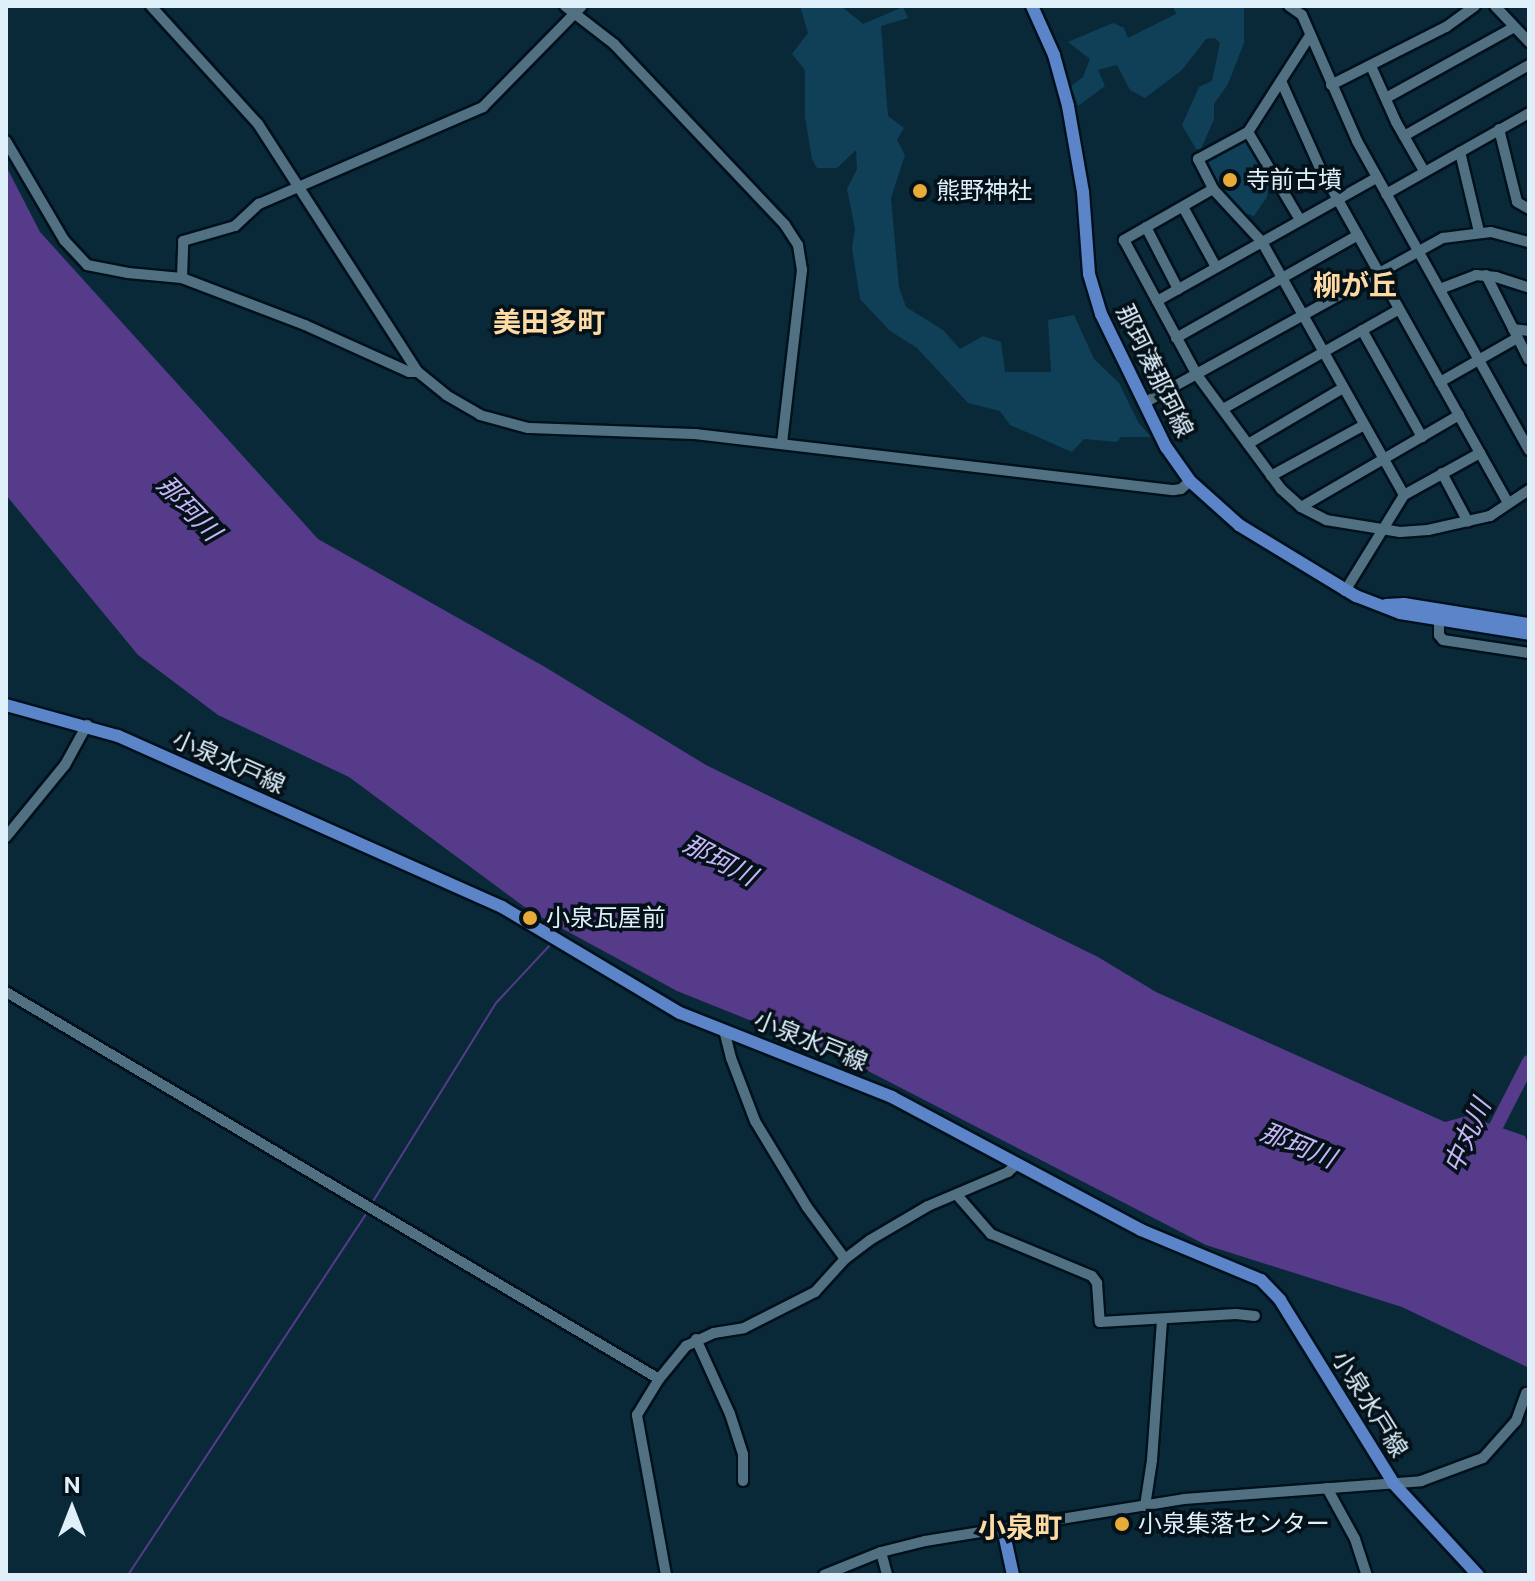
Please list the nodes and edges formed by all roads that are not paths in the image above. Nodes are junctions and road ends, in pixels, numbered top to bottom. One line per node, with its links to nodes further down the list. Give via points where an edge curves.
1 (151, 6): 24 (street, via 258,124)
2 (565, 6): 7 (street)
3 (1032, 6): 59 (main road, 那珂湊那珂線, via 1054,55 1068,106 1094,292)
4 (1289, 6): 9 (street, via 1302,15)
5 (1475, 6): 12 (street)
6 (1495, 6): 8 (street)
7 (579, 10): 24 (street, via 483,107); 64 (street, via 785,225 798,245 802,270)
8 (1513, 28): 10 (street); 15 (street)
9 (1309, 37): 13 (street); 14 (street)
10 (1529, 42)
11 (1529, 65): 19 (street)
12 (1371, 66): 14 (street); 15 (street)
13 (1281, 81): 18 (street); 27 (street)
14 (1331, 85): 23 (street)
15 (1386, 98): 19 (street)
16 (1529, 113): 17 (street)
17 (1499, 129): 21 (street); 29 (street, via 1517,202)
18 (1248, 132): 25 (street, via 1198,159); 30 (street)
19 (1404, 136): 22 (street)
20 (6, 141): 41 (street, via 64,240 87,265)
21 (1460, 152): 22 (street); 32 (street)
22 (1424, 171): 26 (street)
23 (1376, 178): 26 (street); 27 (street)
24 (299, 187): 41 (street, via 259,204 235,226 183,241); 55 (street)
25 (1213, 189): 28 (street); 34 (street)
26 (1386, 194): 36 (street)
27 (1339, 199): 30 (street); 33 (street)
28 (1183, 207): 31 (street); 37 (street)
29 (1529, 209)
30 (1300, 220): 34 (street)
31 (1146, 227): 43 (street); 45 (street, via 1124,240)
32 (1479, 232): 35 (street); 36 (street, via 1443,238)
33 (1358, 235): 38 (street); 40 (street)
34 (1262, 242): 37 (street); 40 (street)
35 (1529, 242)
36 (1418, 251): 38 (street); 44 (street)
37 (1216, 267): 43 (street)
38 (1379, 273): 46 (street); 47 (street)
39 (1486, 275): 42 (street); 44 (street, via 1465,277); 50 (street)
40 (1282, 277): 47 (street); 51 (street)
41 (182, 278): 55 (street)
42 (1529, 288)
43 (1178, 289): 45 (street)
44 (1440, 289): 53 (street)
45 (1157, 301): 51 (street)
46 (1398, 310): 48 (street); 57 (street)
47 (1303, 317): 52 (street); 56 (street)
48 (1362, 330): 52 (street); 63 (street)
49 (1529, 331): 50 (street)
50 (1515, 333): 53 (street); 54 (street)
51 (1176, 338): 56 (street)
52 (1324, 352): 58 (street); 60 (street)
53 (1479, 359): 57 (street); 66 (street)
54 (1529, 360)
55 (418, 372): 64 (street, via 461,405 513,426)
56 (1197, 375): 59 (street); 60 (street)
57 (1440, 382): 61 (street)
58 (1343, 388): 62 (street); 65 (street)
59 (1144, 403): 71 (main road, 那珂湊那珂線)
60 (1223, 409): 65 (street)
61 (1459, 415): 63 (street); 67 (street)
62 (1364, 425): 68 (street); 70 (street)
63 (1422, 437): 68 (street)
64 (782, 444): 71 (street, via 1174,490)
65 (1248, 444): 70 (street)
66 (1529, 450)
67 (1480, 453): 69 (street); 74 (street)
68 (1384, 460): 73 (street); 75 (street)
69 (1442, 473): 73 (street); 76 (street)
70 (1271, 476): 75 (street)
71 (1190, 481): 78 (main road, 那珂湊那珂線, via 1239,525)
72 (1529, 490): 74 (street)
73 (1404, 495): 77 (street)
74 (1508, 503): 76 (street, via 1490,516)
75 (1301, 507): 77 (street, via 1326,520)
76 (1468, 522): 77 (street, via 1415,532)
77 (1384, 531): 78 (street)
78 (1345, 591): 79 (main road, 那珂湊那珂線)
79 (1383, 605): 80 (main road, 那珂湊那珂線); 81 (main road, 那珂湊那珂線)
80 (1439, 620): 82 (main road, 那珂湊那珂線); 83 (street, via 1443,640)
81 (1529, 624)
82 (1529, 634)
83 (1529, 653)
84 (6, 705): 85 (main road, 小泉水戸線)
85 (87, 725): 86 (street, via 65,765); 88 (main road, 小泉水戸線, via 502,907 647,997)
86 (6, 837)
87 (6, 992): 95 (street)
88 (724, 1030): 89 (main road, 小泉水戸線, via 892,1097); 91 (street, via 755,1121)
89 (1017, 1164): 90 (street); 98 (main road, 小泉水戸線, via 1141,1230 1267,1284)
90 (957, 1195): 91 (street, via 928,1206); 93 (street, via 991,1234 1095,1278 1100,1322)
91 (845, 1259): 94 (street, via 815,1292 744,1328)
92 (1255, 1316): 93 (street)
93 (1162, 1319): 100 (street)
94 (696, 1339): 95 (street); 97 (street, via 743,1454)
95 (659, 1379): 103 (street, via 639,1406 636,1421)
96 (1526, 1393): 98 (street, via 1516,1421 1483,1458 1421,1481)
97 (743, 1481)
98 (1394, 1484): 99 (street); 108 (main road, 小泉水戸線)
99 (1327, 1488): 100 (street); 107 (street, via 1355,1539)
100 (1145, 1506): 101 (street)
101 (1003, 1529): 102 (street); 106 (main road)
102 (881, 1552): 104 (street); 105 (street)
103 (666, 1575)
104 (824, 1575)
105 (887, 1575)
106 (1013, 1575)
107 (1367, 1575)
108 (1478, 1575)

